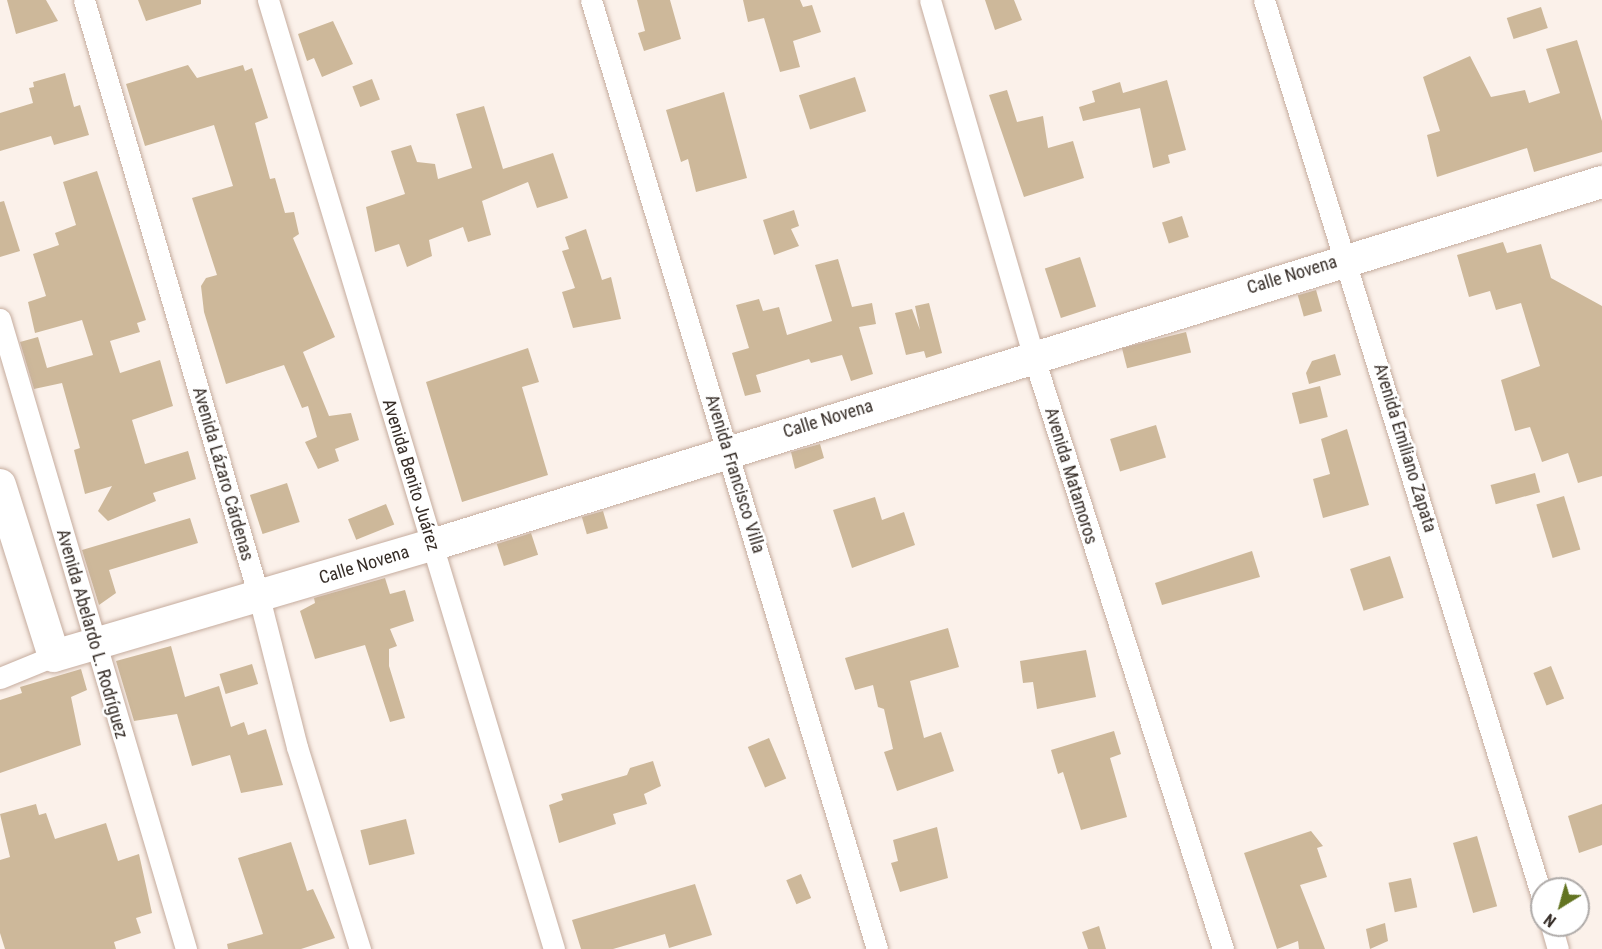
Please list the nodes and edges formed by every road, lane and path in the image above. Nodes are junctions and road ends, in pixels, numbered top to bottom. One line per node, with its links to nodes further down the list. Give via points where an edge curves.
1 (84, 0): 13 (street, Avenida Lázaro Cárdenas)
2 (268, 0): 12 (street, Avenida Benito Juárez)
3 (591, 0): 10 (street, Avenida Francisco Villa)
4 (930, 0): 9 (street, Avenida Matamoros)
5 (1264, 0): 7 (street, Avenida Emiliano Zapata)
6 (1602, 182): 7 (street, Calle Novena)
7 (1347, 258): 9 (street, Calle Novena); 17 (street, Avenida Emiliano Zapata)
8 (0, 319): 14 (street, Avenida Abelardo L. Rodríguez)
9 (1033, 355): 10 (street, Calle Novena); 22 (street, Avenida Matamoros)
10 (728, 451): 12 (street, Calle Novena); 21 (street, Avenida Francisco Villa)
11 (0, 486): 15 (street)
12 (432, 545): 13 (street, Calle Novena); 20 (street, Avenida Benito Juárez)
13 (260, 597): 14 (street, Calle Novena); 19 (street, Avenida Lázaro Cárdenas, via 297,747)
14 (95, 646): 15 (street, Calle Novena); 18 (street, Avenida Abelardo L. Rodríguez)
15 (54, 656): 16 (street)
16 (0, 678)
17 (1536, 877)
18 (186, 949)
19 (360, 949)
20 (555, 949)
21 (877, 949)
22 (1223, 949)

